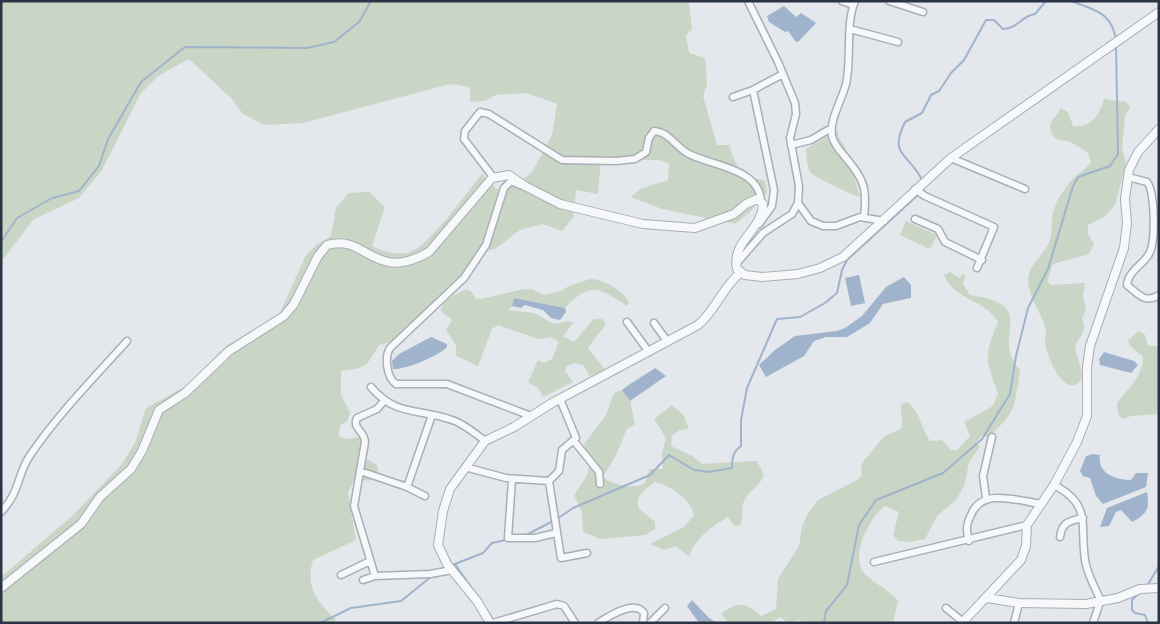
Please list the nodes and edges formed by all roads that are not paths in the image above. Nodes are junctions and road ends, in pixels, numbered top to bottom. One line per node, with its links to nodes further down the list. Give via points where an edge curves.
1 (748, 1): 9 (street)
2 (842, 1): 4 (street)
3 (889, 1): 5 (street)
4 (854, 3): 7 (street)
5 (923, 12)
6 (1159, 12): 15 (street)
7 (850, 28): 8 (street); 12 (street, via 846,84)
8 (898, 42)
9 (783, 74): 10 (street); 14 (street, via 796,108 790,133)
10 (752, 90): 11 (street); 26 (street, via 774,184 772,206)
11 (733, 97)
12 (832, 131): 14 (street); 23 (street, via 834,142 865,188)
13 (1158, 133): 16 (street, via 1135,157)
14 (791, 145): 22 (street, via 798,178)
15 (951, 158): 19 (street); 20 (street)
16 (1128, 176): 31 (street, via 1147,182 1153,194 1150,251 1129,277 1127,285 1144,300); 50 (street, via 1124,248 1090,346 1087,416)
17 (493, 177): 18 (street, via 509,175); 21 (street, via 464,139 465,131 480,112 489,114 562,160 635,159 646,152 654,131 665,133 688,154 746,177 760,193); 68 (street, via 429,252 417,259 388,263 343,242 327,245 284,316 229,351 185,393 159,410 131,469 100,497 81,524)
18 (525, 186): 21 (street, via 560,204 576,208 643,224 695,228 734,214 752,200); 41 (street, via 511,181 504,188 486,245 464,278 390,348 387,356 390,376 396,384 447,384)
19 (920, 186): 25 (street); 27 (street, via 925,196 993,226 995,230)
20 (1024, 189)
21 (761, 201): 26 (street, via 763,209)
22 (798, 203): 23 (street, via 811,221 823,226 836,226); 28 (street, via 792,214 763,233)
23 (864, 217): 25 (street)
24 (915, 219): 27 (street, via 938,229 944,242)
25 (884, 221): 30 (street, via 843,257 820,268 770,277)
26 (758, 225): 28 (street, via 738,246)
27 (982, 260): 29 (street)
28 (736, 264): 30 (street)
29 (977, 268)
30 (740, 273): 35 (street, via 728,283 706,319)
31 (1159, 296)
32 (626, 322): 36 (street)
33 (654, 323): 35 (street)
34 (127, 341): 55 (street, via 58,418 30,456 13,500)
35 (667, 341): 36 (street)
36 (649, 352): 38 (street)
37 (371, 387): 39 (street)
38 (560, 399): 41 (street); 44 (street, via 575,434)
39 (384, 401): 40 (street, via 391,406); 46 (street, via 378,409 356,420 356,427 365,438)
40 (432, 415): 43 (street, via 454,420); 51 (street)
41 (530, 416): 43 (street)
42 (992, 437): 53 (street, via 983,476)
43 (485, 441): 45 (street)
44 (574, 441): 48 (street, via 560,453 559,471); 49 (street, via 598,472)
45 (465, 467): 47 (street); 64 (street, via 450,489 443,511 438,545)
46 (360, 471): 51 (street); 62 (street, via 354,506)
47 (512, 479): 48 (street); 58 (street, via 508,537 535,538)
48 (549, 481): 58 (street)
49 (600, 484)
50 (1054, 485): 54 (street); 56 (street, via 1073,498)
51 (407, 487): 52 (street)
52 (426, 496)
53 (986, 498): 54 (street); 60 (street, via 975,506 966,524)
54 (1041, 504): 57 (street)
55 (1, 512)
56 (1083, 518): 59 (street, via 1065,523); 71 (street, via 1086,566)
57 (1027, 525): 60 (street); 70 (street, via 1025,552)
58 (555, 531): 61 (street, via 561,558)
59 (1060, 537)
60 (969, 541): 63 (street)
61 (587, 553)
62 (370, 561): 65 (street); 66 (street)
63 (874, 562)
64 (450, 567): 66 (street, via 430,574); 75 (street)
65 (341, 575)
66 (375, 576): 67 (street)
67 (363, 580)
68 (1, 588)
69 (1159, 588): 71 (street)
70 (987, 598): 72 (street); 76 (street)
71 (1100, 602): 72 (street); 82 (street)
72 (1019, 603): 81 (street)
73 (665, 608): 80 (street)
74 (946, 608): 76 (street)
75 (493, 622): 77 (street, via 558,604 564,606)
76 (962, 622)
77 (576, 623)
78 (598, 623): 79 (street, via 623,610 636,608 644,613)
79 (643, 623)
80 (650, 623)
81 (1014, 623)
82 (1094, 623)

